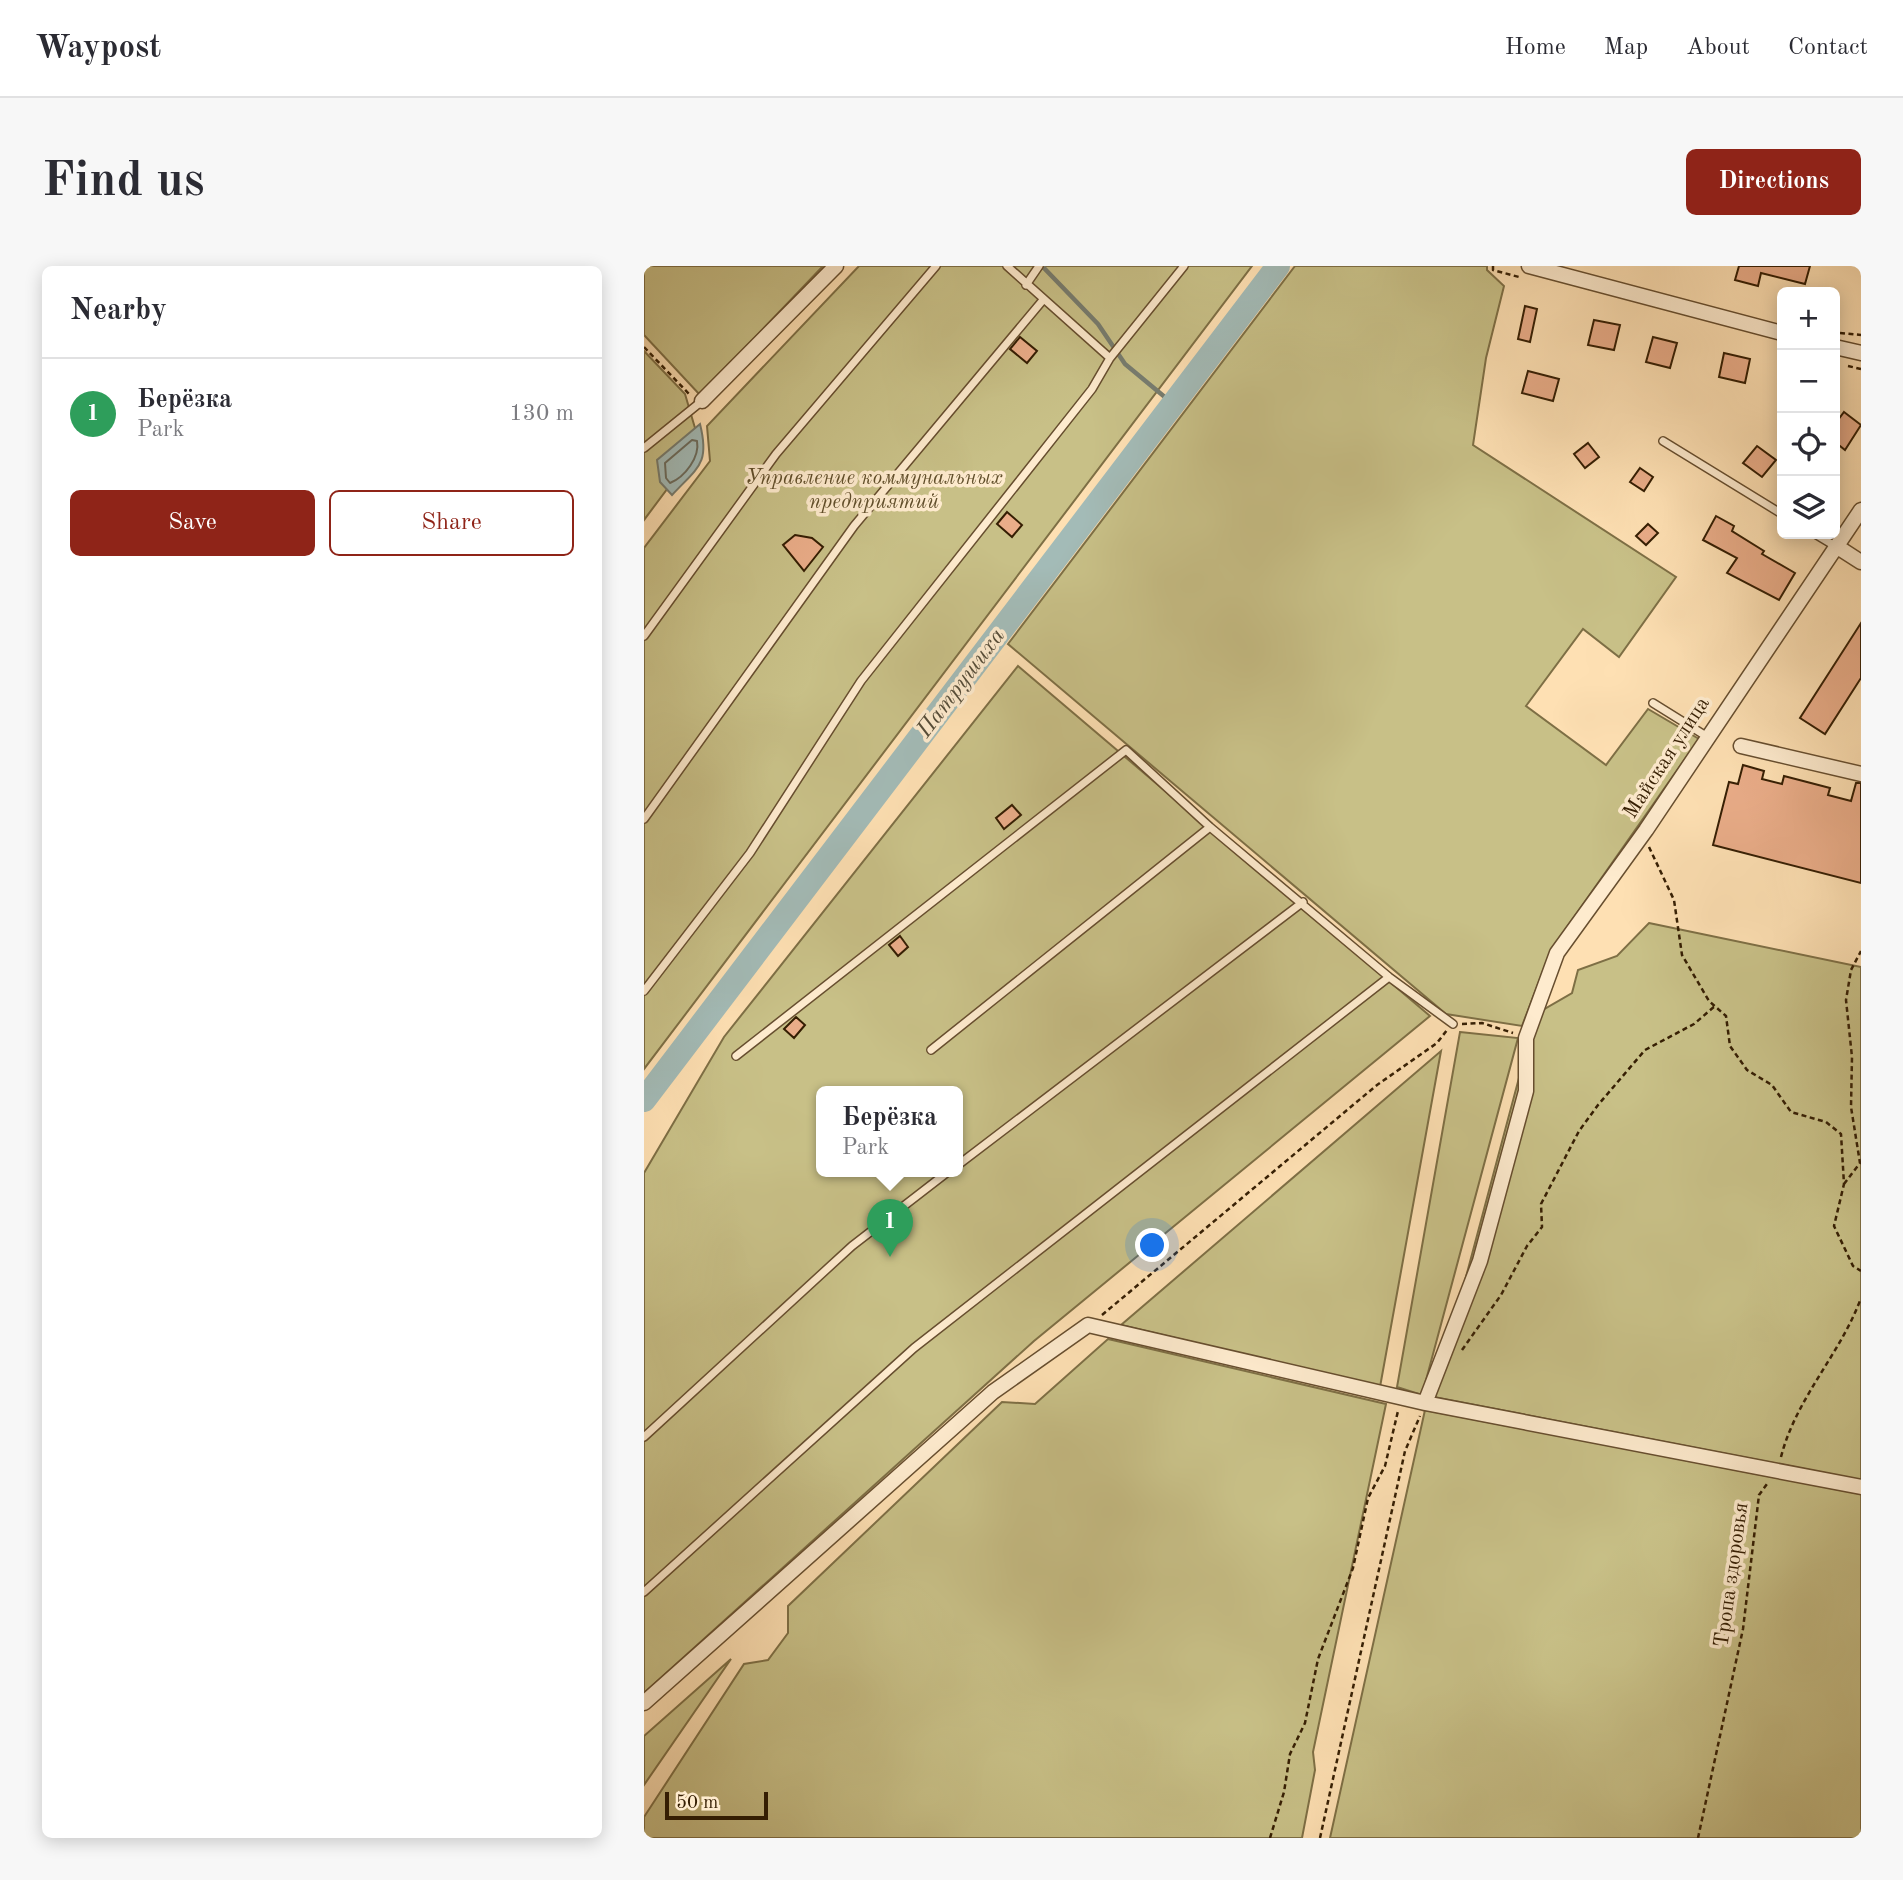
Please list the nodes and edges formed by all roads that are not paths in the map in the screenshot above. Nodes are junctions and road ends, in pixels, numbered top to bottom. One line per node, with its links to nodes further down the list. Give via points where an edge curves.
1 (836, 266): 13 (street)
2 (936, 266): 21 (lane, via 776,454)
3 (1007, 266): 7 (lane)
4 (1039, 266): 7 (lane)
5 (1184, 266): 12 (lane)
6 (1529, 266): 9 (street)
7 (1026, 285): 8 (lane)
8 (1043, 300): 12 (lane); 26 (lane, via 854,526)
9 (1777, 332)
10 (1840, 347): 11 (street)
11 (1861, 353)
12 (1110, 358): 30 (lane, via 1092,389 861,681 750,853)
13 (702, 401): 15 (lane)
14 (1662, 441): 17 (lane)
15 (644, 448)
16 (1861, 510): 19 (street, Майская улица)
17 (1777, 511)
18 (1824, 539): 19 (lane)
19 (1836, 546): 20 (street); 23 (street, Майская улица)
20 (1861, 562)
21 (644, 636)
22 (1653, 703): 23 (lane)
23 (1706, 736): 36 (street, Майская улица, via 1558,953 1526,1038 1526,1091 1480,1261)
24 (1741, 746): 25 (street)
25 (1861, 774)
26 (644, 819)
27 (1210, 827): 28 (lane); 32 (lane); 33 (lane, via 1126,750)
28 (1303, 902): 29 (lane); 34 (lane)
29 (1389, 977): 31 (lane); 39 (lane, via 914,1348)
30 (644, 991)
31 (1453, 1024)
32 (931, 1050)
33 (736, 1056)
34 (963, 1161)
35 (942, 1177): 37 (lane, via 852,1246)
36 (1425, 1403): 38 (street); 40 (street, via 1088,1325 993,1392)
37 (644, 1437)
38 (1861, 1487)
39 (644, 1592)
40 (644, 1703)

